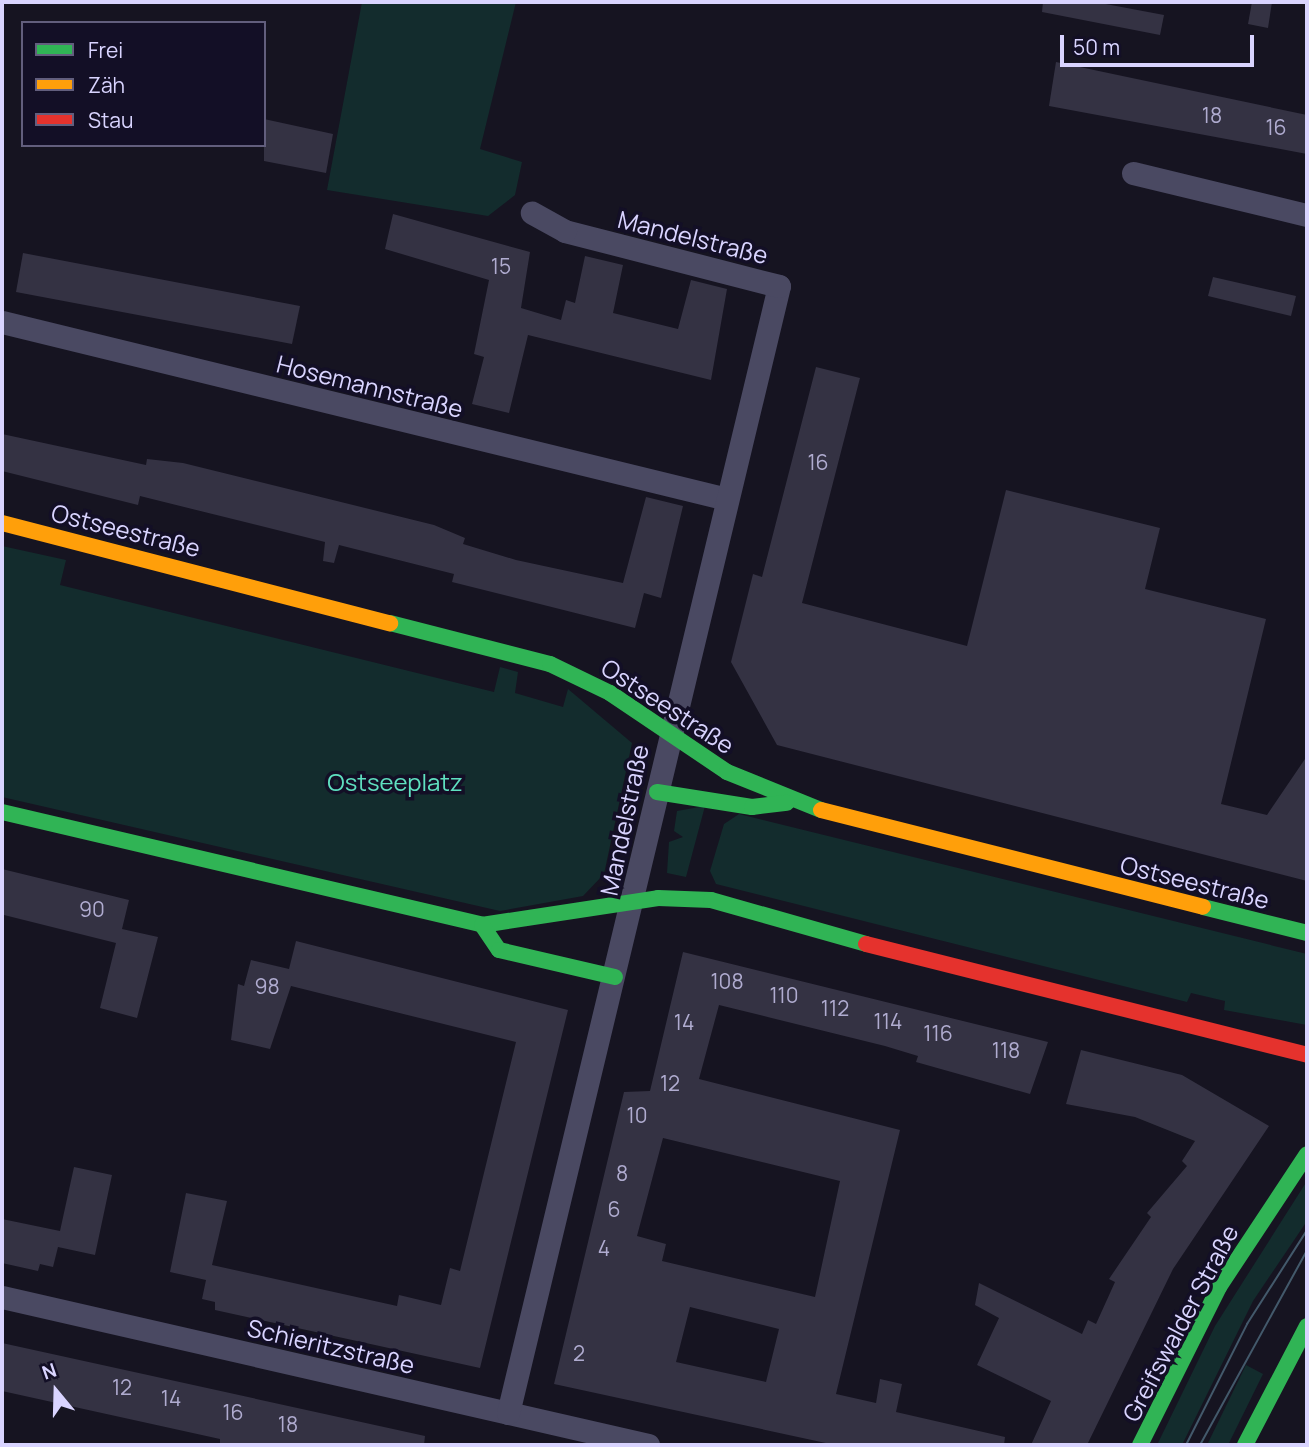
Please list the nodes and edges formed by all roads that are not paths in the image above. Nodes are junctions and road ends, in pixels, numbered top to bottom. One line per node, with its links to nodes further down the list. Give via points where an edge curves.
1 (1133, 173): 3 (street)
2 (532, 213): 5 (street, Mandelstraße, via 565,231 779,286)
3 (1307, 215)
4 (2, 322): 5 (street, Hosemannstraße)
5 (727, 499): 7 (street, Mandelstraße)
6 (2, 523): 7 (main road, Ostseestraße, via 550,664 610,693)
7 (669, 733): 8 (street, Mandelstraße); 9 (main road, Ostseestraße, via 727,772)
8 (657, 792): 9 (main road, via 752,807); 11 (street, Mandelstraße)
9 (792, 803): 13 (main road, Ostseestraße)
10 (2, 812): 12 (main road)
11 (634, 902): 12 (main road); 14 (street, Mandelstraße); 15 (main road, via 710,900 947,967)
12 (482, 925): 14 (main road, via 499,950)
13 (1307, 933)
14 (615, 977): 19 (street, Mandelstraße)
15 (1307, 1055)
16 (1307, 1154): 21 (main road, Greifswalder Straße, via 1219,1287)
17 (2, 1297): 19 (street, Schieritzstraße)
18 (1307, 1326): 22 (main road)
19 (508, 1413): 20 (street, Schieritzstraße)
20 (648, 1445)
21 (1140, 1445)
22 (1245, 1445)

